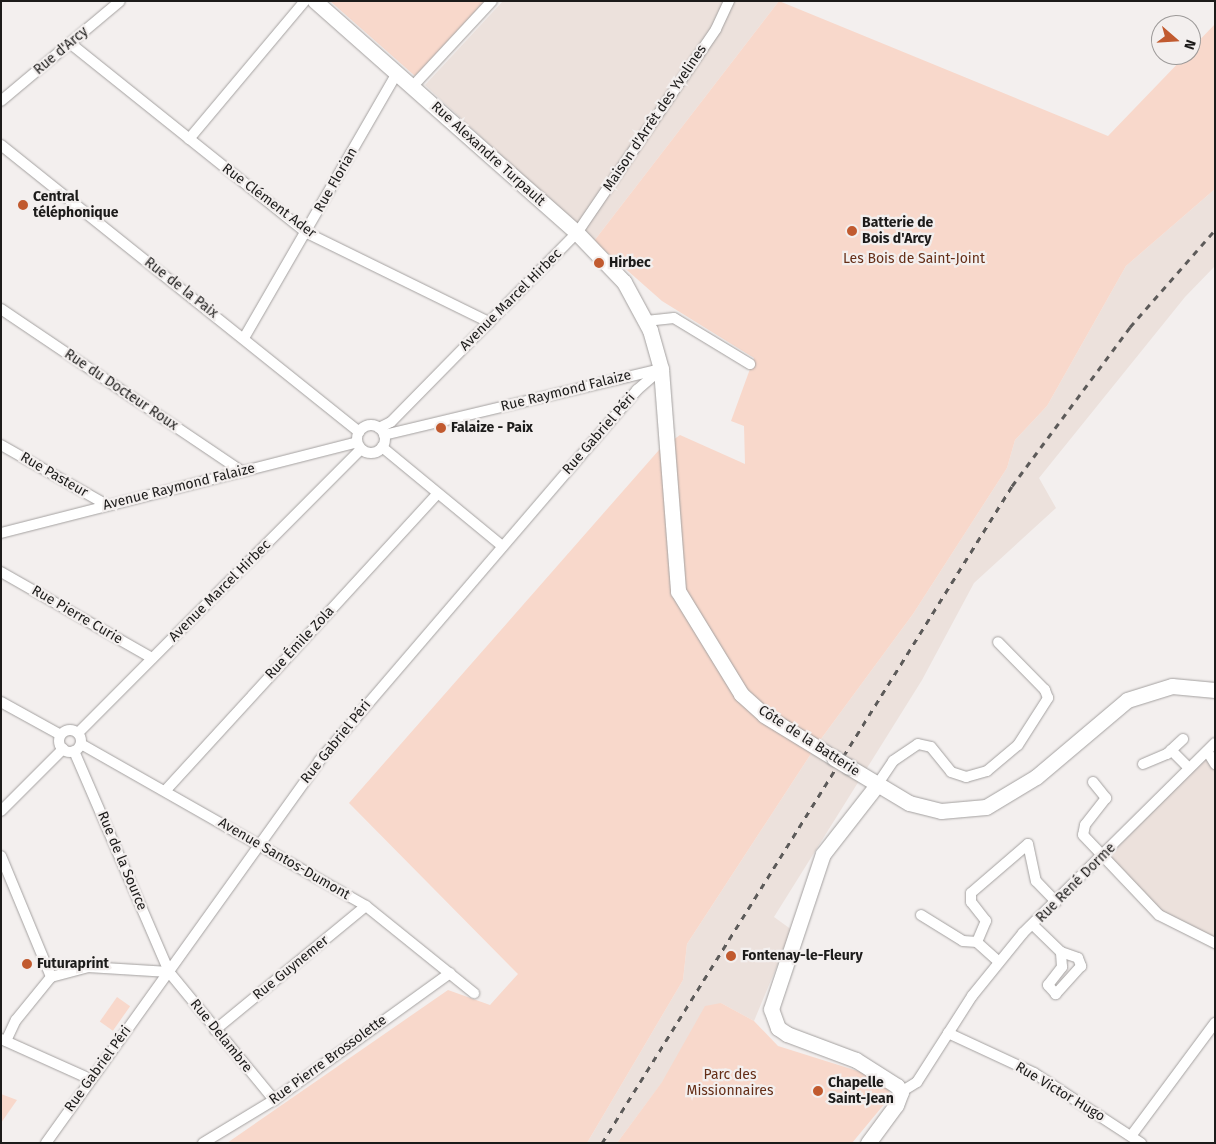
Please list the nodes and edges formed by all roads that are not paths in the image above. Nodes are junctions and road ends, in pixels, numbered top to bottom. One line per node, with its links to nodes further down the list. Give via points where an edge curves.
1 (120, 1): 6 (street, Rue d'Arcy)
2 (305, 1): 10 (street)
3 (315, 1): 7 (main road, Rue Alexandre Turpault)
4 (492, 1): 8 (street)
5 (729, 1): 13 (street, Maison d'Arrêt des Yvelines, via 716,29)
6 (71, 44): 9 (street, Rue d'Arcy); 10 (street, Rue Clément Ader)
7 (397, 73): 8 (main road, Rue Alexandre Turpault); 12 (street, Rue Florian)
8 (413, 86): 13 (main road, Rue Alexandre Turpault)
9 (1, 101)
10 (189, 139): 12 (street, Rue Clément Ader)
11 (1, 145): 17 (street, Rue de la Paix)
12 (306, 232): 16 (street, Rue Clément Ader); 17 (street, Rue Florian)
13 (577, 233): 15 (main road, Rue Alexandre Turpault, via 624,282); 16 (street, Avenue Marcel Hirbec)
14 (1, 309): 25 (street, Rue du Docteur Roux)
15 (646, 321): 18 (street, via 674,318); 19 (main road, Rue Alexandre Turpault)
16 (489, 322): 21 (street, Avenue Marcel Hirbec)
17 (244, 338): 22 (street, Rue de la Paix)
18 (750, 364)
19 (661, 369): 20 (main road, Rue Alexandre Turpault); 21 (street, Rue Raymond Falaize); 29 (street, Rue Gabriel Péri, via 638,390)
20 (663, 398): 49 (main road, Côte de la Batterie, bridge, via 678,591 741,694 764,715)
21 (381, 432): 22 (street, Rue Raymond Falaize, via 366,426); 24 (street)
22 (359, 441): 24 (street, via 372,453); 25 (street, Avenue Raymond Falaize); 32 (street, Avenue Marcel Hirbec)
23 (1, 445): 27 (street, Rue Pasteur)
24 (382, 447): 26 (street)
25 (240, 471): 27 (street, Avenue Raymond Falaize)
26 (436, 495): 29 (street); 50 (street, Rue Émile Zola)
27 (107, 505): 28 (street, Avenue Raymond Falaize)
28 (1, 533)
29 (502, 546): 52 (street, Rue Gabriel Péri, via 318,761)
30 (1, 572): 32 (street, Rue Pierre Curie)
31 (998, 642): 49 (street, via 1045,690 1048,698 1018,745 987,772 966,777 951,772 931,747 918,744 907,747)
32 (152, 658): 37 (street, Avenue Marcel Hirbec)
33 (1215, 690): 36 (main road, Côte de la Batterie, via 1172,686 1151,690)
34 (1215, 701): 36 (main road, via 1172,695)
35 (1, 702): 38 (street)
36 (1123, 706): 49 (main road, Côte de la Batterie, via 1036,776 986,807 941,811 908,804)
37 (78, 733): 38 (street, via 69,730); 41 (street, Rue de la Source)
38 (61, 735): 42 (street)
39 (1183, 739): 43 (street)
40 (1215, 743): 44 (street, Rue René Dorme)
41 (78, 748): 42 (street, Avenue Santos-Dumont); 50 (street, Avenue Santos-Dumont); 63 (street, Rue de la Source)
42 (63, 749): 51 (street)
43 (1171, 750): 45 (street); 47 (street)
44 (1209, 754): 46 (street); 47 (street, Rue René Dorme)
45 (1144, 764)
46 (1215, 764)
47 (1189, 768): 53 (street, Rue René Dorme)
48 (1094, 782): 53 (street, via 1106,798 1082,831)
49 (877, 785): 72 (main road, via 823,854 773,999 772,1017 778,1028 856,1060)
50 (164, 791): 52 (street, Avenue Santos-Dumont)
51 (1, 811)
52 (258, 845): 56 (street, Avenue Santos-Dumont); 63 (street, Rue Gabriel Péri)
53 (1100, 855): 55 (street, Rue René Dorme); 60 (street, via 1159,915)
54 (1, 856): 65 (street)
55 (1056, 902): 58 (street, Rue René Dorme); 59 (street, via 1036,881 1028,844 1021,846 970,893 971,902 986,921)
56 (366, 906): 64 (street, Avenue Santos-Dumont); 68 (street, Rue Guynemer)
57 (921, 915): 59 (street, via 964,941)
58 (1033, 925): 61 (street); 62 (street, Rue René Dorme)
59 (977, 942): 62 (street)
60 (1215, 943)
61 (1061, 952)
62 (999, 962): 69 (street, Rue René Dorme)
63 (169, 972): 65 (street, via 88,967); 68 (street, Rue Delambre); 71 (street, Rue Gabriel Péri)
64 (450, 973): 66 (street, Avenue Santos-Dumont); 73 (street, Rue Pierre Brossolette)
65 (51, 977): 70 (street)
66 (474, 993)
67 (1215, 1023): 74 (street)
68 (215, 1030): 73 (street, Rue Delambre)
69 (948, 1033): 72 (street, Rue René Dorme, via 917,1082); 74 (street, Rue Victor Hugo, via 1034,1073)
70 (4, 1040): 71 (street)
71 (90, 1079): 75 (street, Rue Gabriel Péri)
72 (901, 1092): 77 (main road)
73 (274, 1100): 76 (street, Rue Pierre Brossolette)
74 (1131, 1136): 78 (street, Rue Victor Hugo)
75 (46, 1143)
76 (203, 1143)
77 (868, 1143)
78 (1141, 1143)

